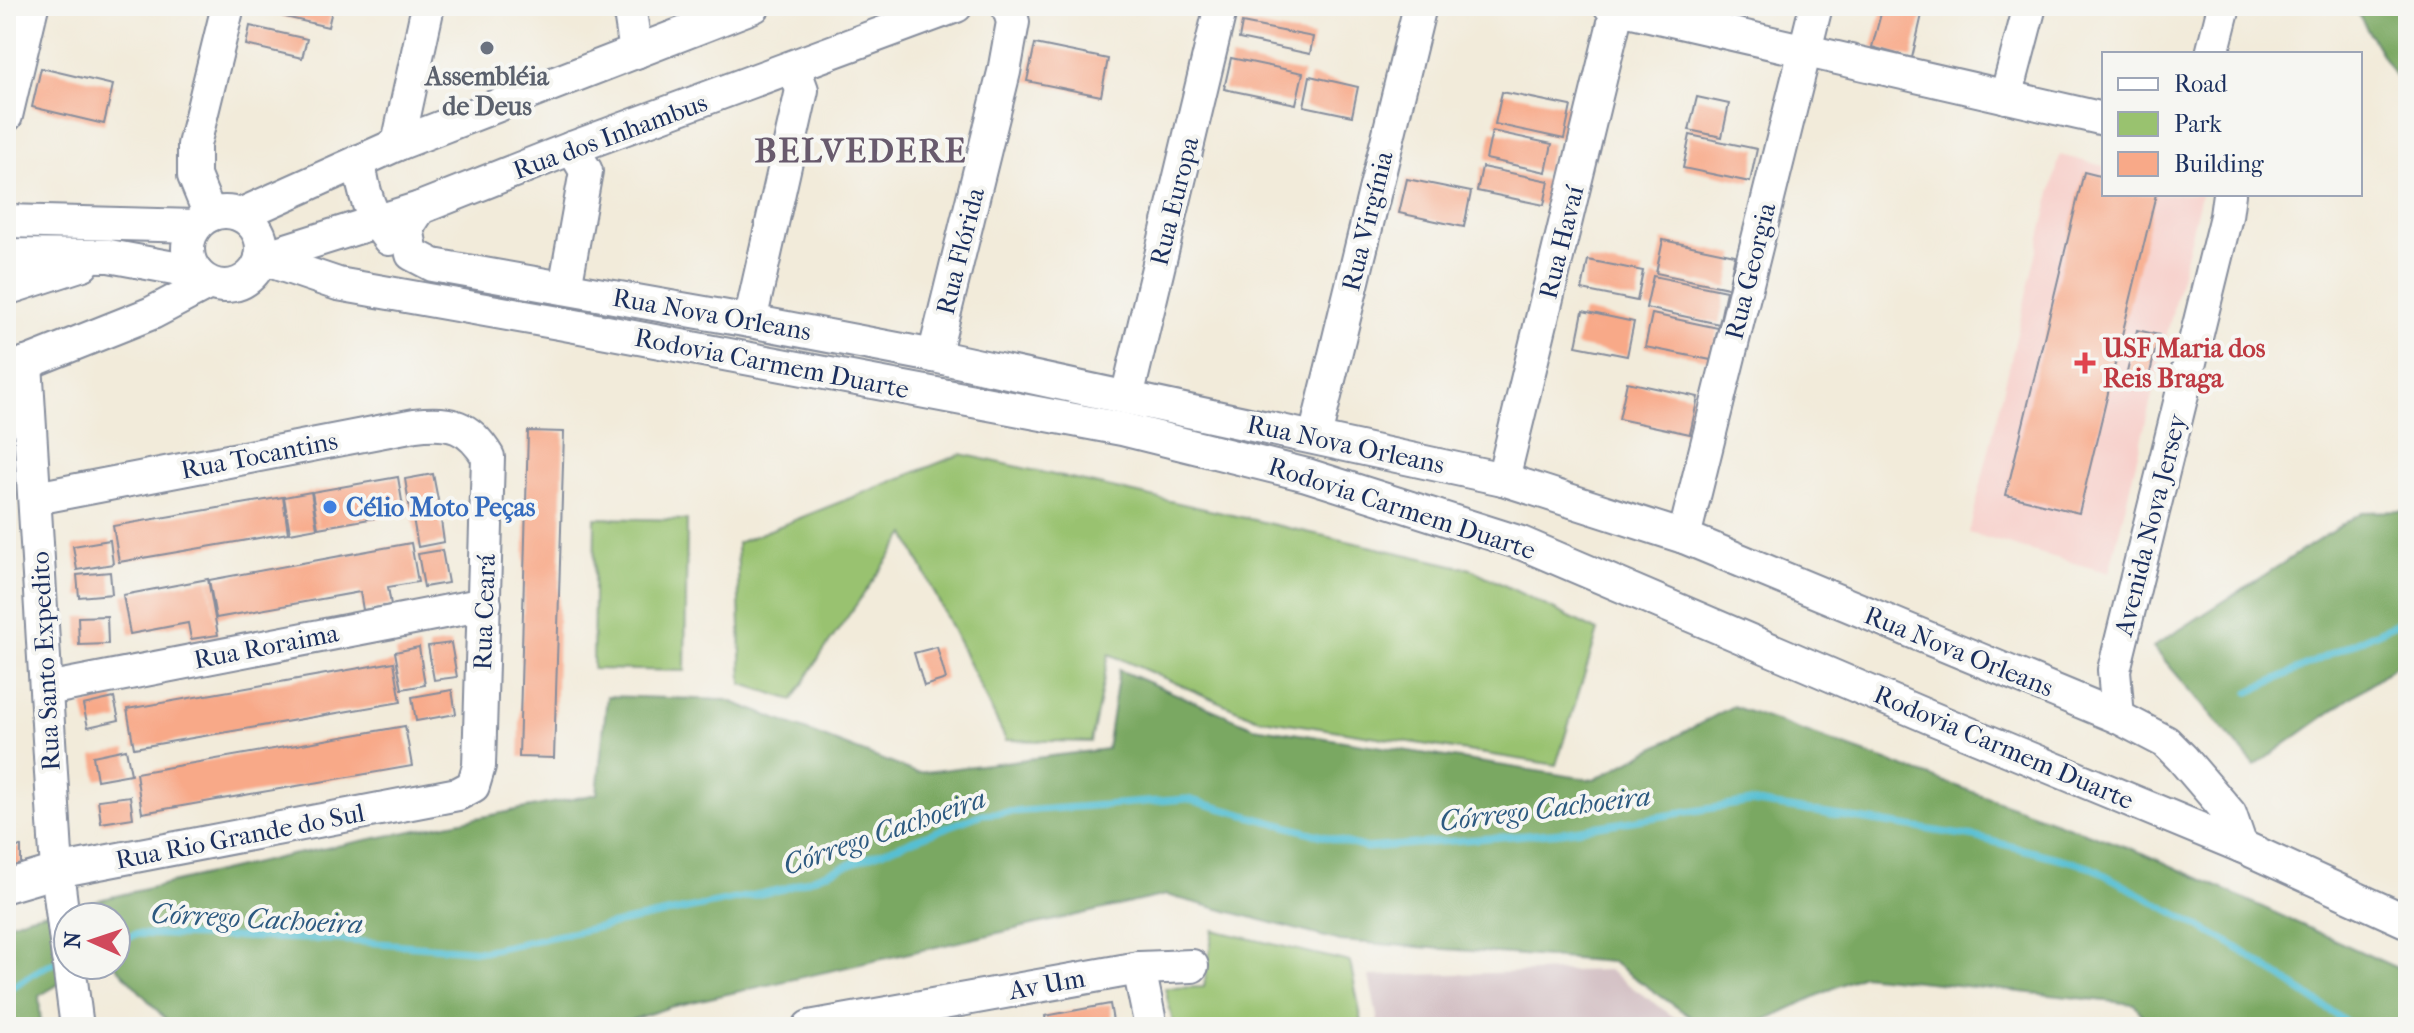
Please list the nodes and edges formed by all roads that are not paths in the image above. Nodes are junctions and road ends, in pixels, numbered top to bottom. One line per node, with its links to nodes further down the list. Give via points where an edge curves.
1 (32, 6): 19 (street)
2 (228, 6): 28 (street, via 194,145 194,176)
3 (428, 6): 21 (street)
4 (629, 6): 15 (street)
5 (754, 6): 15 (street)
6 (956, 6): 17 (street, Rua dos Inhambus)
7 (1008, 6): 37 (street, Rua Flórida, via 1013,22 1004,72)
8 (1221, 6): 39 (street, Rua Europa)
9 (1420, 6): 40 (street, Rua Virgínia)
10 (1816, 6): 14 (street, Rua Georgia)
11 (2030, 6): 18 (street)
12 (2224, 6): 16 (street)
13 (1615, 7): 14 (street); 42 (street, Rua Havaí)
14 (1805, 51): 18 (street); 44 (street, Rua Georgia)
15 (636, 52): 21 (street)
16 (2212, 52)
17 (794, 68): 22 (street, Rua dos Inhambus); 36 (street, via 802,90)
18 (2006, 97): 20 (street)
19 (6, 116)
20 (2102, 119)
21 (398, 144): 23 (street)
22 (572, 148): 25 (street, Rua dos Inhambus); 34 (street, via 586,171)
23 (359, 161): 27 (street); 28 (street)
24 (2229, 196): 47 (street, Avenida Nova Jersey, via 2114,670)
25 (420, 208): 27 (street, Rua dos Inhambus); 29 (street, via 407,228)
26 (6, 221): 28 (street)
27 (376, 223): 29 (street, Rua Nova Orleans); 32 (street, Rua dos Inhambus)
28 (209, 224): 31 (street); 32 (street, via 253,224 261,238); 33 (street, via 189,257)
29 (412, 254): 34 (street, Rua Nova Orleans, via 433,265)
30 (6, 255): 31 (street)
31 (109, 256): 33 (street); 35 (street)
32 (252, 270): 33 (street, via 226,287); 49 (street, Rodovia Carmem Duarte, via 1122,429 1307,475 1521,543)
33 (202, 277): 38 (street, via 152,313)
34 (565, 288): 36 (street, Rua Nova Orleans)
35 (6, 289)
36 (750, 321): 37 (street, Rua Nova Orleans)
37 (934, 356): 39 (street, Rua Nova Orleans)
38 (16, 367): 43 (street, Rua Santo Expedito)
39 (1127, 397): 40 (street, Rua Nova Orleans)
40 (1315, 437): 42 (street, Rua Nova Orleans)
41 (478, 439): 43 (street, Rua Tocantins, via 458,426 415,425); 45 (street, Rua Ceará, via 488,457)
42 (1503, 479): 44 (street, Rua Nova Orleans)
43 (36, 498): 46 (street, Rua Santo Expedito)
44 (1684, 537): 47 (street, Rua Nova Orleans)
45 (485, 604): 46 (street, Rua Roraima); 48 (street, Rua Ceará, via 479,766)
46 (47, 689): 50 (street, Rua Santo Expedito)
47 (2118, 717): 49 (street, Rua Nova Orleans, via 2166,742 2182,758 2230,814)
48 (473, 786): 50 (street, Rua Rio Grande do Sul, via 458,794)
49 (2241, 846): 53 (street, Rodovia Carmem Duarte)
50 (57, 871): 51 (street, Rua Rio Grande do Sul); 52 (street, Rua Santo Expedito)
51 (6, 886)
52 (60, 901)
53 (2408, 922)
54 (1192, 966): 55 (street, Av Um)
55 (1139, 968): 58 (street, Av Um); 60 (street)
56 (71, 981): 57 (street)
57 (76, 1017)
58 (881, 1020): 59 (street, Av Um)
59 (809, 1027)
60 (1151, 1027)

